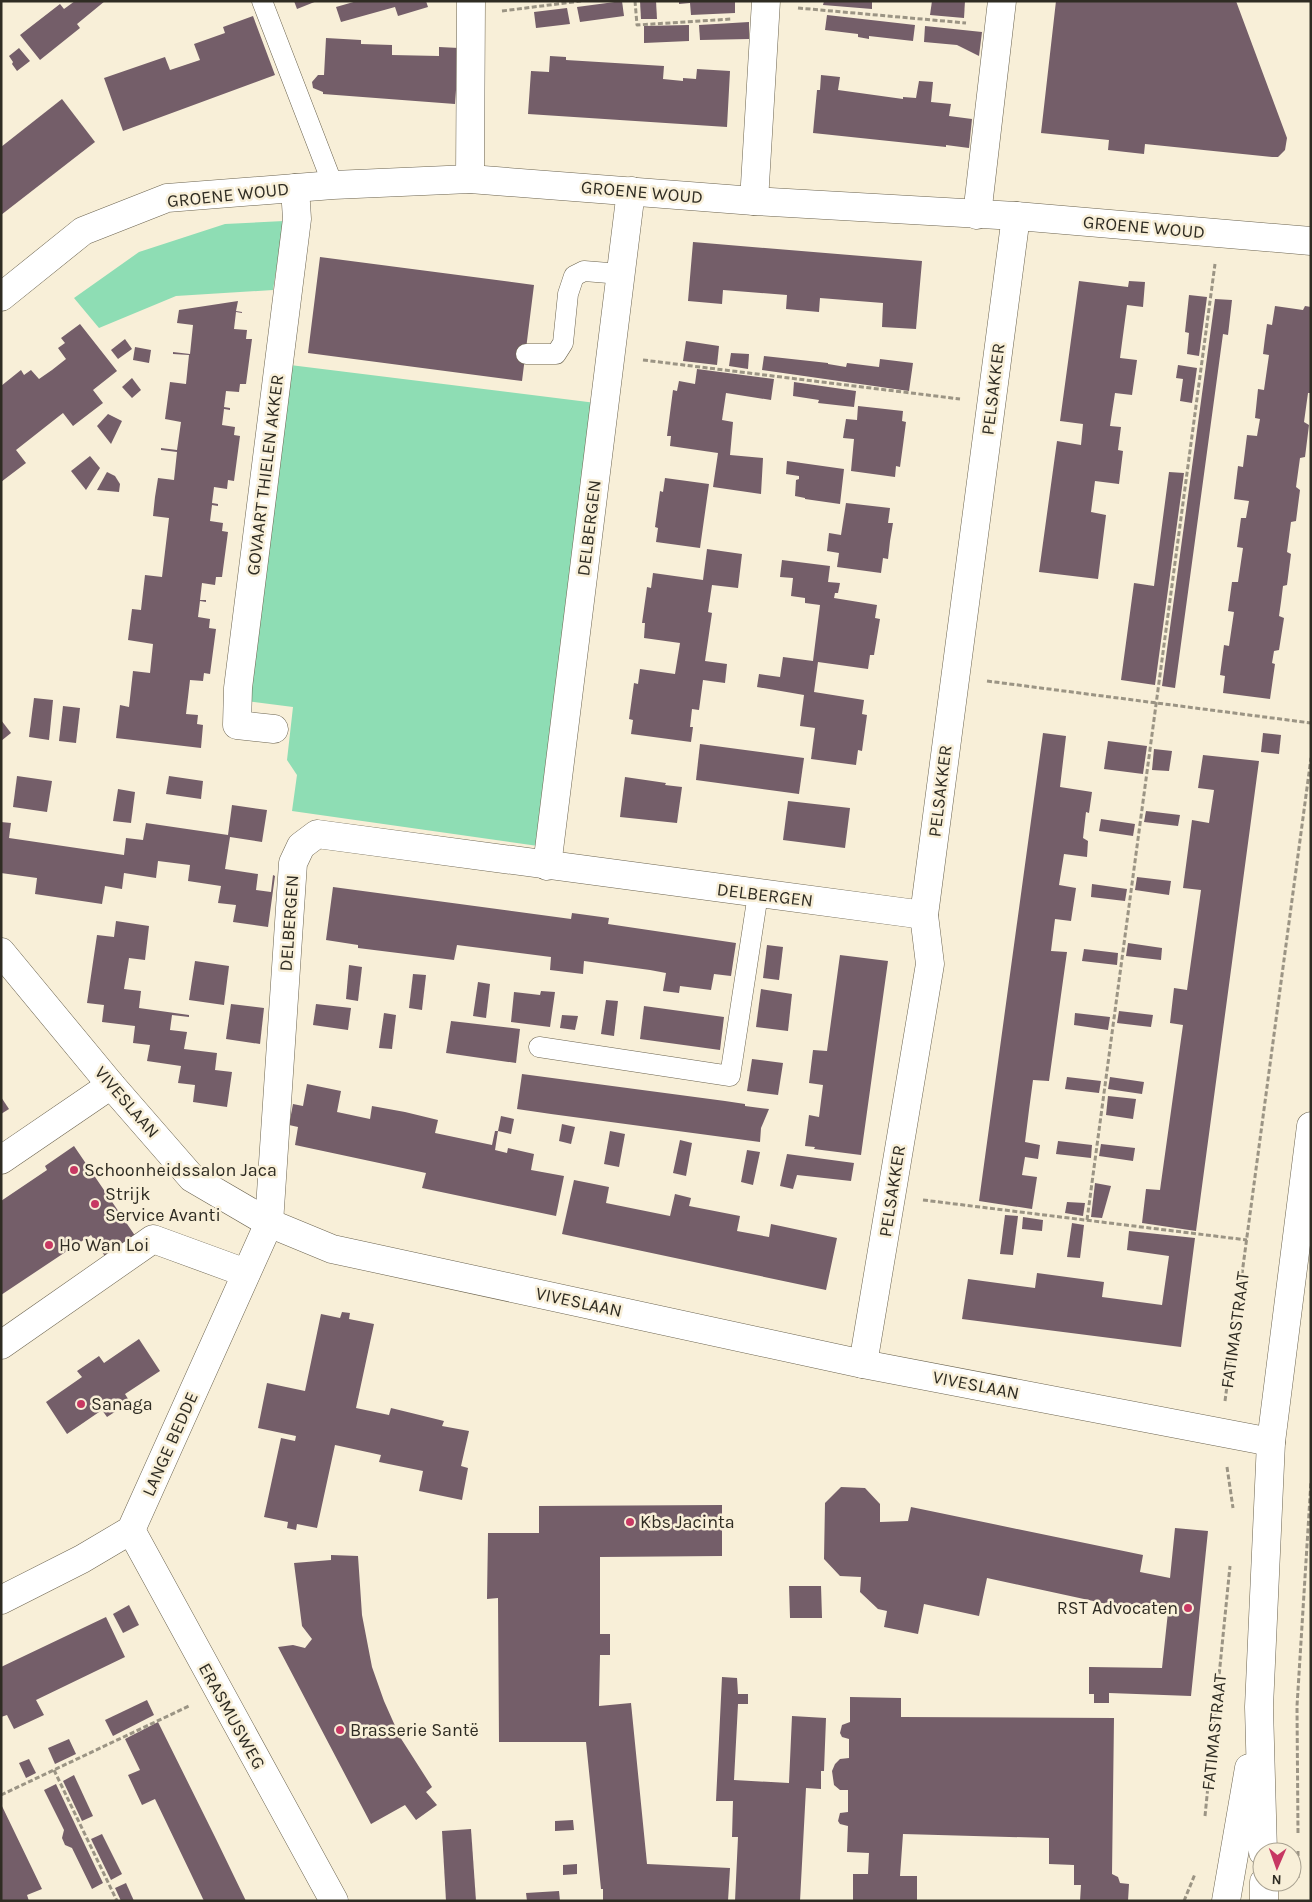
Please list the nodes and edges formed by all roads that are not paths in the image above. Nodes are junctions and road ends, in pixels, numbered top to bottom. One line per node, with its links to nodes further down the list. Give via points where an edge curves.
1 (262, 1): 6 (lane)
2 (471, 8): 5 (street)
3 (766, 8): 9 (street)
4 (1001, 14): 10 (street)
5 (470, 179): 6 (street, GROENE WOUD); 8 (street, GROENE WOUD)
6 (332, 185): 7 (street, GROENE WOUD)
7 (295, 188): 14 (street, GROENE WOUD, via 167,198 83,232); 16 (street, GOVAART THIELEN AKKER, via 296,219 238,697 237,724)
8 (631, 190): 9 (street, GROENE WOUD); 13 (street, DELBERGEN)
9 (754, 201): 10 (street, GROENE WOUD)
10 (977, 215): 11 (street, GROENE WOUD)
11 (1016, 216): 12 (street, GROENE WOUD); 19 (street, PELSAKKER)
12 (1311, 241)
13 (620, 274): 15 (lane, via 584,271 574,276 568,294 563,342 556,354); 17 (street, DELBERGEN)
14 (1, 297)
15 (526, 354)
16 (274, 729)
17 (548, 866): 18 (street, DELBERGEN); 25 (street, DELBERGEN, via 317,834 301,846 293,863)
18 (758, 894): 19 (street, DELBERGEN); 21 (lane, via 730,1076)
19 (924, 916): 28 (street, PELSAKKER, via 930,964)
20 (1, 952): 22 (street, VIVESLAAN)
21 (538, 1047)
22 (111, 1085): 24 (street); 25 (street, VIVESLAAN, via 192,1178)
23 (1311, 1126): 29 (street, FATIMASTRAAT)
24 (1, 1160)
25 (269, 1223): 26 (street, LANGE BEDDE); 28 (street, VIVESLAAN, via 332,1249)
26 (246, 1272): 27 (street, via 153,1239); 30 (street, LANGE BEDDE)
27 (1, 1345)
28 (863, 1364): 29 (street, VIVESLAAN)
29 (1271, 1442): 32 (street, FATIMASTRAAT)
30 (131, 1530): 31 (street); 34 (street, ERASMUSWEG)
31 (1, 1600)
32 (1260, 1707): 33 (street, FATIMASTRAAT); 35 (street, FATIMASTRAAT)
33 (1263, 1842)
34 (334, 1901)
35 (1226, 1901)

